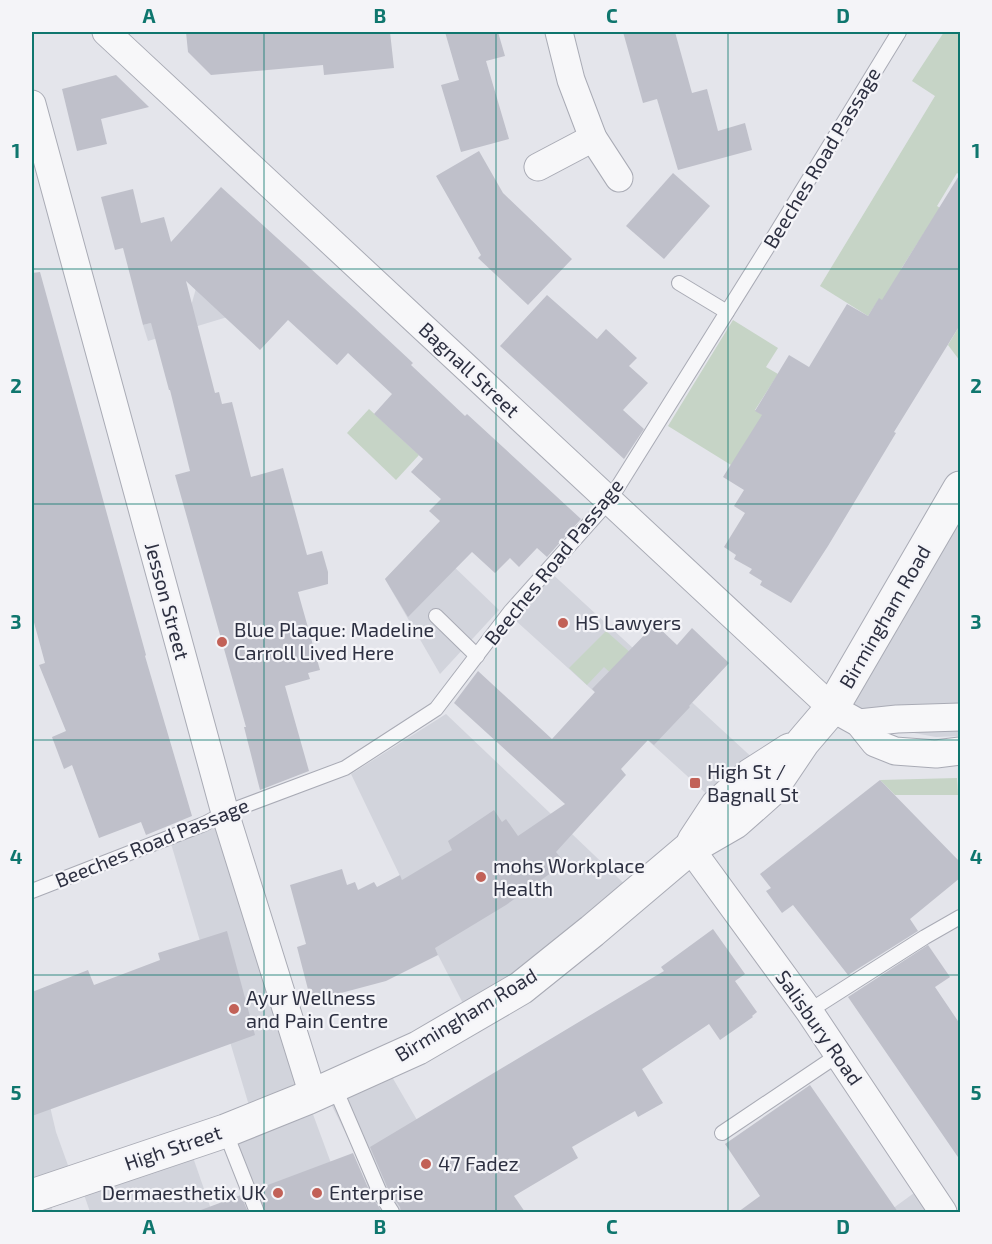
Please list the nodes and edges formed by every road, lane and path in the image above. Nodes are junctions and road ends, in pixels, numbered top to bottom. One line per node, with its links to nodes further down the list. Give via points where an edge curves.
1 (106, 32): 10 (street, Bagnall Street)
2 (559, 32): 5 (street, via 571,80)
3 (899, 32): 9 (lane, Beeches Road Passage)
4 (32, 104): 17 (street, Jesson Street)
5 (593, 138): 6 (street); 7 (street)
6 (538, 167)
7 (619, 178)
8 (679, 283): 9 (lane)
9 (727, 312): 10 (lane, Beeches Road Passage)
10 (609, 501): 13 (lane, Beeches Road Passage, via 510,612); 14 (street, Bagnall Street)
11 (956, 508): 14 (street, Birmingham Road)
12 (436, 616): 13 (lane)
13 (477, 656): 17 (lane, Beeches Road Passage, via 436,709 345,768)
14 (845, 716): 15 (street); 16 (street, Bagnall Street, via 874,743 895,750 936,754); 18 (street, Birmingham Road, via 803,742 770,791 735,822)
15 (960, 717)
16 (960, 751)
17 (225, 813): 19 (lane, Beeches Road Passage); 23 (street, Jesson Street)
18 (690, 848): 21 (street, Salisbury Road); 23 (street, Birmingham Road, via 520,988 418,1048)
19 (32, 891)
20 (960, 917): 21 (lane)
21 (809, 1011): 22 (street, Salisbury Road)
22 (838, 1055): 25 (lane); 29 (street, Salisbury Road)
23 (323, 1091): 24 (street, High Street); 28 (lane)
24 (225, 1131): 26 (street, High Street); 27 (lane)
25 (722, 1133)
26 (32, 1196)
27 (256, 1212)
28 (392, 1212)
29 (943, 1212)

